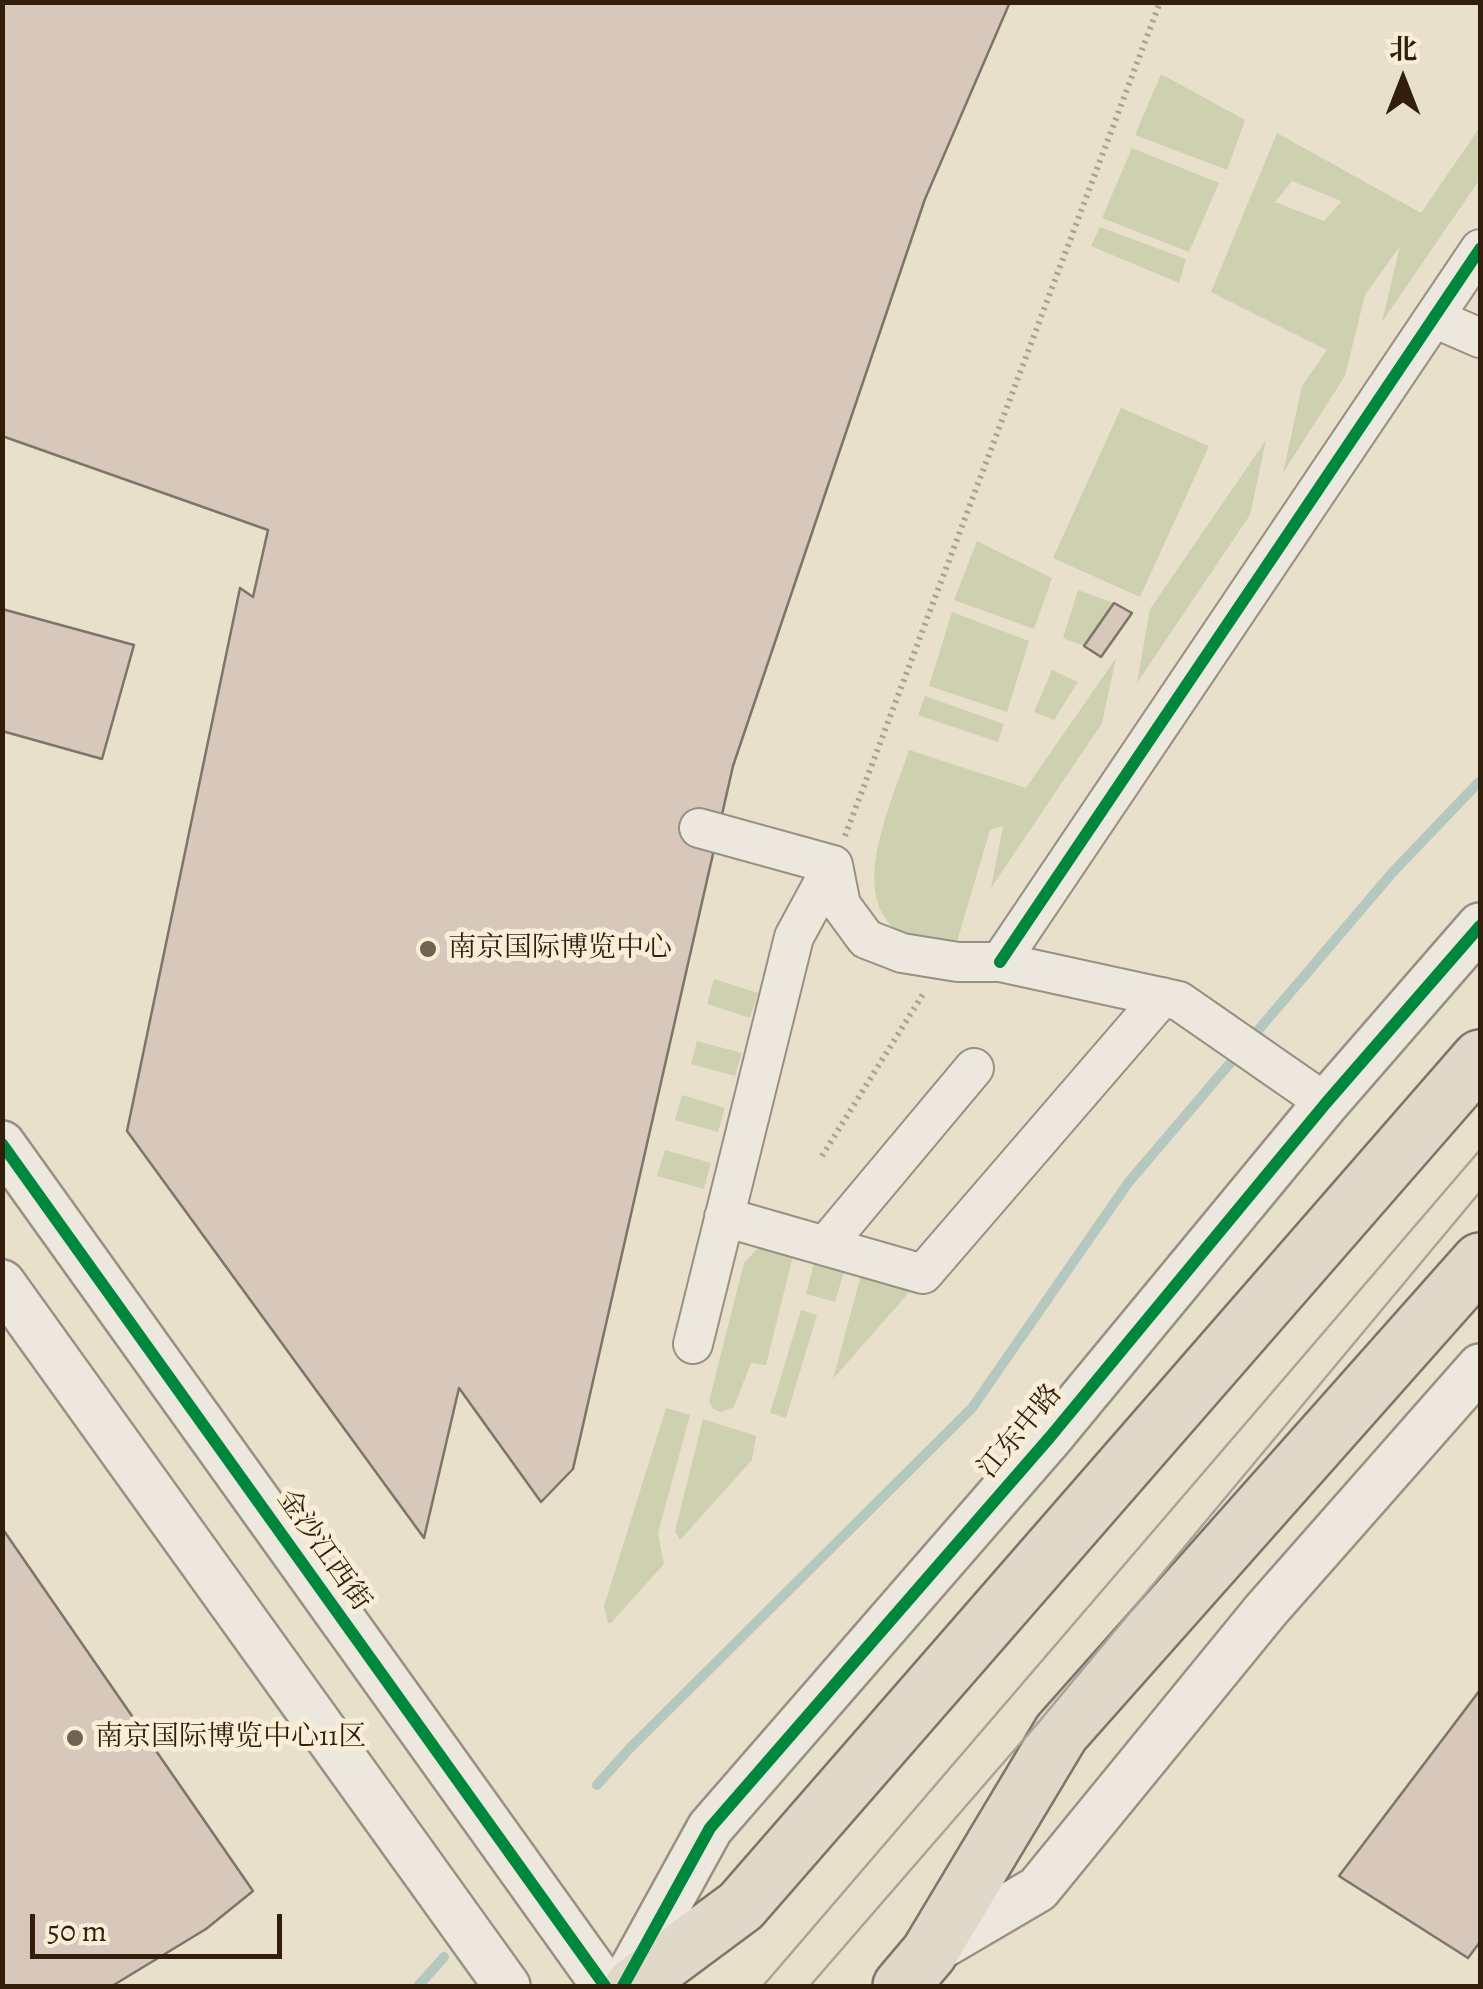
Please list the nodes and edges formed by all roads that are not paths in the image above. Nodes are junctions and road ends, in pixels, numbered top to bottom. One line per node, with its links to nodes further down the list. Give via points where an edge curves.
1 (1480, 249): 2 (street)
2 (1434, 318): 3 (street); 7 (street)
3 (1480, 338)
4 (699, 828): 5 (street)
5 (834, 865): 7 (street, via 841,904 866,939 902,953); 13 (street, via 794,936)
6 (1480, 926): 11 (street, 江东中路)
7 (1000, 962): 8 (street)
8 (1162, 997): 11 (street, via 1180,1001); 14 (street, via 924,1274)
9 (1480, 1058): 23 (main road, via 741,1906)
10 (974, 1068): 14 (street)
11 (1326, 1103): 22 (street, 江东中路, via 1050,1437 710,1828)
12 (2, 1144): 21 (street, 金沙江西街)
13 (724, 1217): 14 (street); 17 (street)
14 (825, 1246)
15 (1480, 1261): 19 (main road, via 1061,1733)
16 (2, 1283): 20 (street)
17 (693, 1344)
18 (1474, 1378): 19 (street, via 1266,1610 1038,1889)
19 (915, 1970)
20 (507, 1986)
21 (605, 1986)
22 (622, 1986)
23 (634, 1986)

